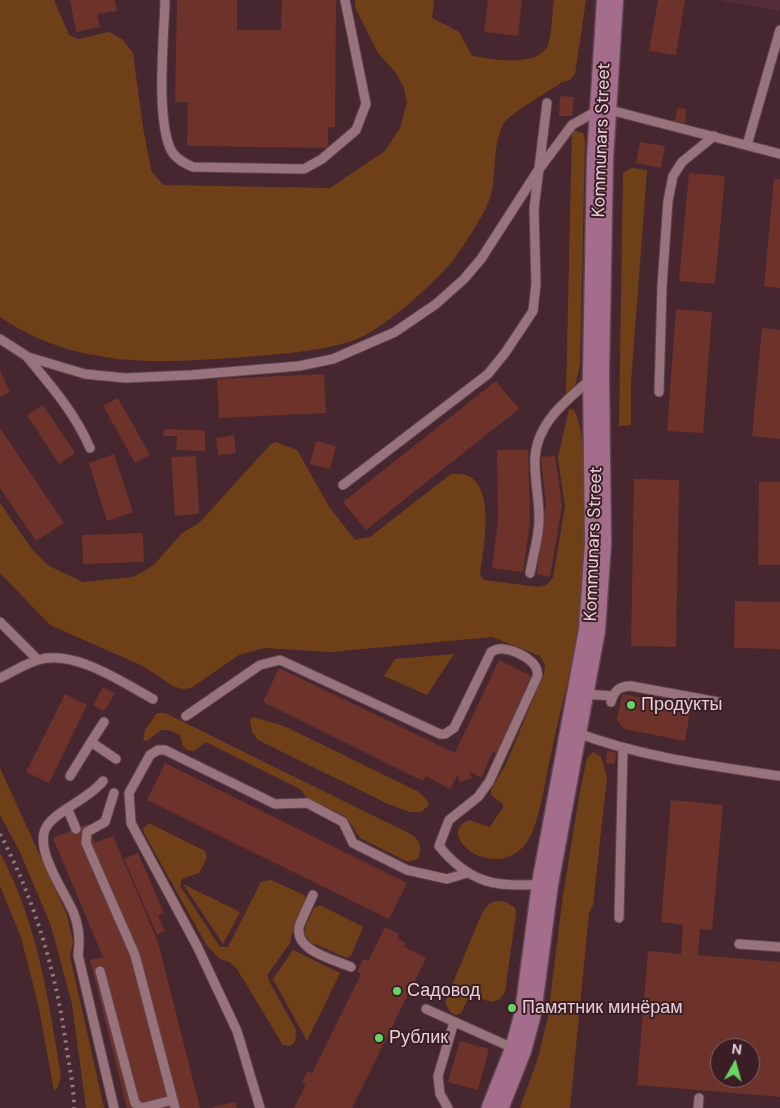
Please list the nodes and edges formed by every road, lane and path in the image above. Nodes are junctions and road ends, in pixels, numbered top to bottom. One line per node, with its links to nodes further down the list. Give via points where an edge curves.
1 (164, 0): 2 (lane, via 162,90 170,149 180,161 193,167 304,169 322,159 356,130 366,104)
2 (345, 0)
3 (610, 0): 6 (main road, Kommunars Street)
4 (780, 30): 8 (lane)
5 (547, 103): 10 (lane)
6 (602, 108): 7 (lane); 10 (lane, via 572,125); 13 (main road, Kommunars Street)
7 (714, 136): 8 (lane); 14 (lane, via 682,162 673,176 668,201)
8 (747, 145): 9 (lane)
9 (780, 154)
10 (537, 172): 12 (lane, via 481,259 450,292 395,332 333,359 299,366 125,378 85,374); 16 (lane, via 533,311 488,374)
11 (0, 340): 12 (lane)
12 (28, 357): 15 (lane, via 66,403)
13 (596, 374): 17 (lane, via 551,417 542,430 535,459 539,518); 21 (main road, Kommunars Street, via 598,543 592,630)
14 (659, 392)
15 (90, 448)
16 (343, 485)
17 (530, 573)
18 (0, 622): 19 (lane)
19 (38, 660): 20 (lane); 22 (lane, via 67,659 92,667)
20 (0, 678)
21 (581, 693): 23 (lane, via 612,699 623,686 631,686); 26 (main road, Kommunars Street)
22 (153, 699)
23 (718, 702)
24 (186, 716): 36 (lane, via 260,665 280,660 445,734 454,728 491,652 503,649 535,663 537,677 489,782 478,797 449,820 439,846 453,863)
25 (104, 722): 27 (lane)
26 (573, 731): 28 (lane); 37 (main road, Kommunars Street)
27 (91, 742): 29 (lane); 30 (lane)
28 (623, 748): 31 (lane); 39 (lane)
29 (116, 759)
30 (70, 776)
31 (780, 776)
32 (103, 782): 34 (lane)
33 (114, 793): 48 (lane, via 105,822 87,832 86,843 134,956)
34 (68, 810): 35 (lane); 49 (lane, via 47,826 42,837 47,858 74,915 80,943 78,955)
35 (76, 829)
36 (467, 873): 37 (lane, via 498,885); 50 (lane, via 447,879 407,870 353,843 343,822 307,803 275,804 165,750 150,755 128,793 131,823 197,946 237,1031)
37 (545, 884): 46 (main road, Kommunars Street, via 530,998)
38 (314, 894): 42 (lane, via 300,925 299,936 305,946)
39 (619, 918)
40 (739, 944): 41 (lane)
41 (780, 947)
42 (351, 967)
43 (100, 971): 48 (lane, via 135,1103 142,1108)
44 (426, 1009): 45 (lane)
45 (454, 1022): 46 (lane); 51 (lane, via 438,1076 440,1094)
46 (518, 1050): 52 (main road, Kommunars Street)
47 (699, 1098): 53 (lane)
48 (174, 1104)
49 (114, 1108)
50 (260, 1108)
51 (448, 1108)
52 (495, 1108)
53 (698, 1108)

